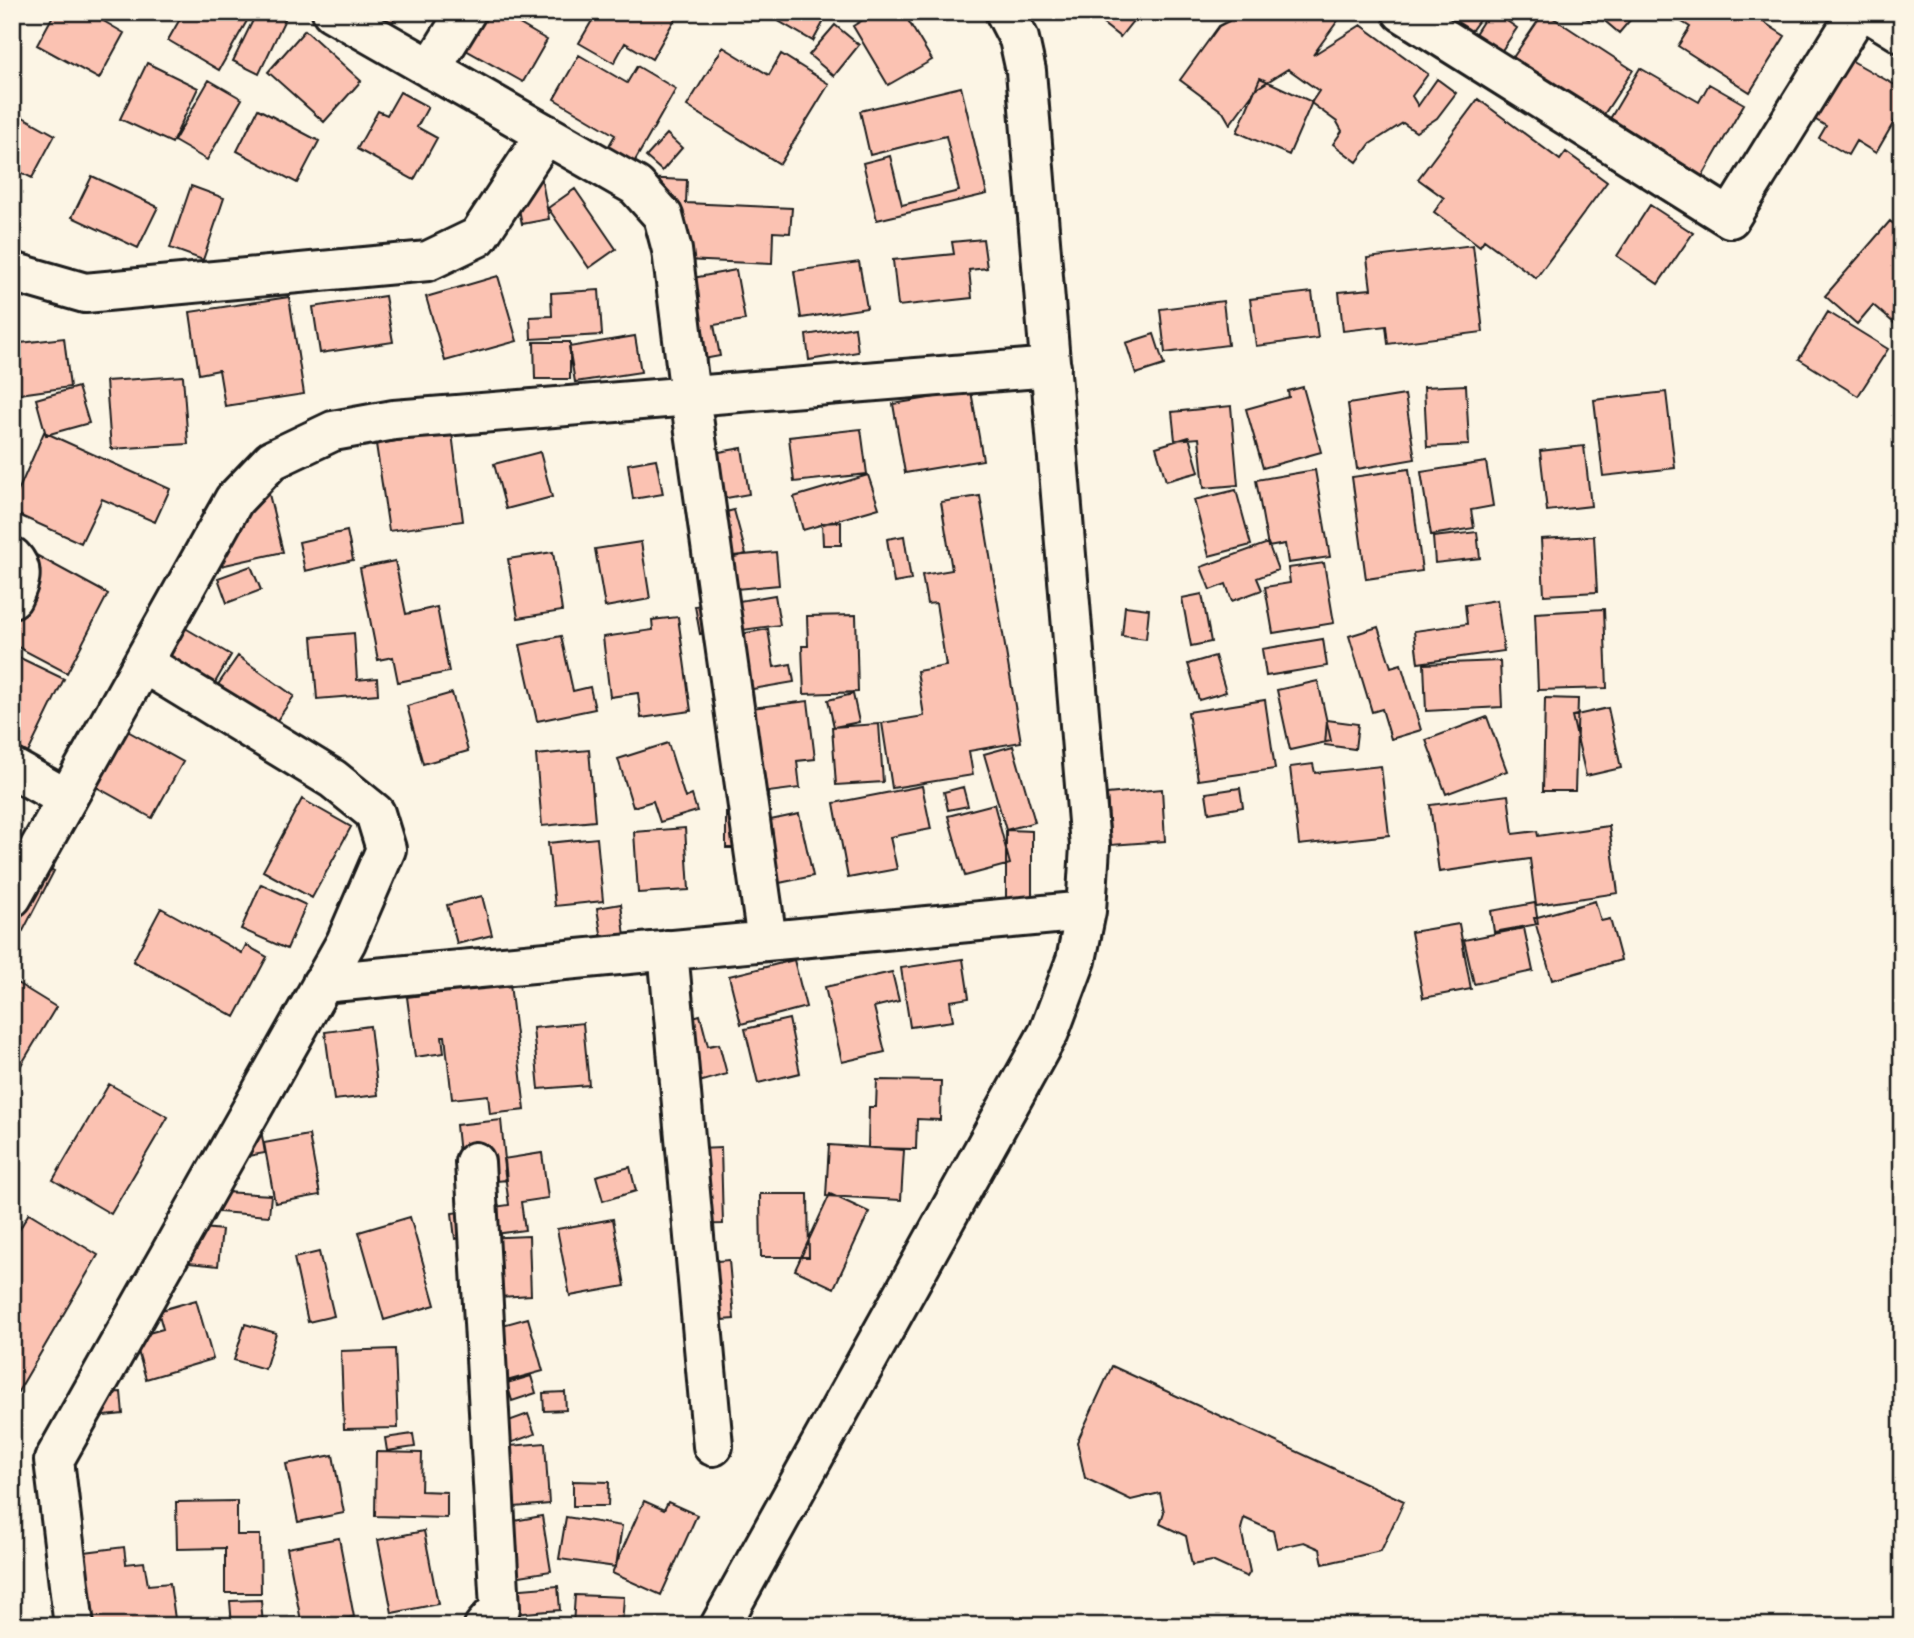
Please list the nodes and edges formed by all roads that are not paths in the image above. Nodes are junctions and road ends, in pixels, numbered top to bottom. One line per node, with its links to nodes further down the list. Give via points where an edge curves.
1 (332, 12): 8 (street)
2 (466, 12): 8 (street)
3 (1005, 12): 11 (street, via 1019,38 1026,71)
4 (1402, 12): 5 (street, via 1730,218)
5 (1858, 12)
6 (1868, 12): 7 (street)
7 (1902, 33)
8 (431, 69): 9 (street)
9 (546, 134): 10 (street, via 478,237 428,261 85,293); 12 (street, via 636,186 663,216)
10 (12, 272)
11 (1051, 367): 12 (street); 19 (street, via 1090,846)
12 (690, 396): 15 (street, via 394,420 333,431 272,460 234,500); 20 (street)
13 (12, 557): 14 (street, via 21,579)
14 (12, 598)
15 (143, 663): 17 (street); 22 (street, via 333,779 374,813 386,849)
16 (12, 768): 17 (street)
17 (67, 799): 18 (street)
18 (12, 897)
19 (1086, 911): 20 (street); 27 (street, via 1076,960 1049,1032)
20 (766, 941): 21 (street)
21 (668, 950): 22 (street); 24 (street)
22 (323, 983): 25 (street, via 54,1460)
23 (475, 1162): 26 (street, via 500,1608)
24 (713, 1446)
25 (74, 1626)
26 (484, 1626)
27 (720, 1626)

